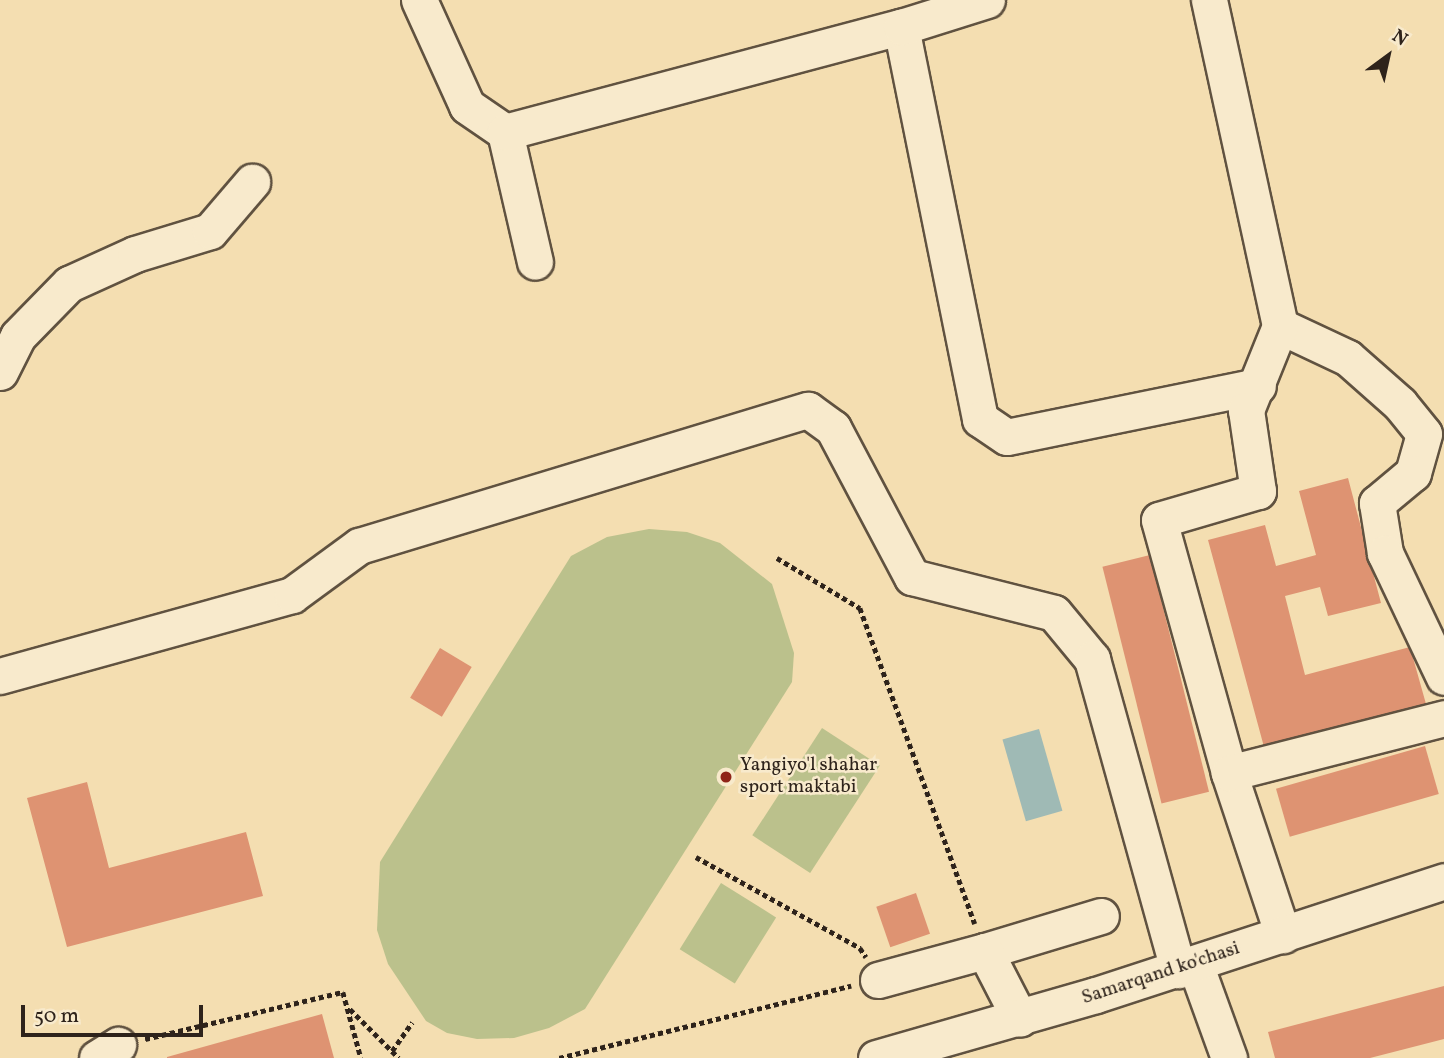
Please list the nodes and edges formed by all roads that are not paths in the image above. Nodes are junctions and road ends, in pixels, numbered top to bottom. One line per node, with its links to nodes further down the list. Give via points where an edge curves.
1 (419, 0): 6 (street, via 467,106)
2 (987, 0): 4 (street)
3 (1209, 0): 9 (street)
4 (934, 8): 5 (street)
5 (901, 27): 6 (street); 11 (street, via 980,419 1007,437)
6 (505, 132): 8 (street)
7 (252, 181): 10 (street, via 211,231 135,254 69,284 18,337)
8 (535, 262)
9 (1280, 326): 11 (street); 13 (street, via 1348,358 1400,404 1424,434 1413,473 1377,503 1385,553)
10 (0, 372)
11 (1258, 386): 15 (street, via 1245,410 1258,491 1159,520)
12 (0, 676): 20 (street, via 292,595 359,546 808,410 834,428 912,577 1054,613 1092,659)
13 (1444, 677)
14 (1444, 718): 15 (street)
15 (1229, 773): 18 (street)
16 (1444, 881): 18 (street, Samarqand ko'chasi)
17 (1101, 916): 19 (street)
18 (1283, 935): 20 (street, Samarqand ko'chasi)
19 (985, 951): 21 (street); 22 (street)
20 (1186, 967): 22 (street, Samarqand ko'chasi); 24 (street)
21 (878, 980)
22 (1020, 1019): 23 (street, Samarqand ko'chasi)
23 (876, 1058)
24 (1229, 1058)

